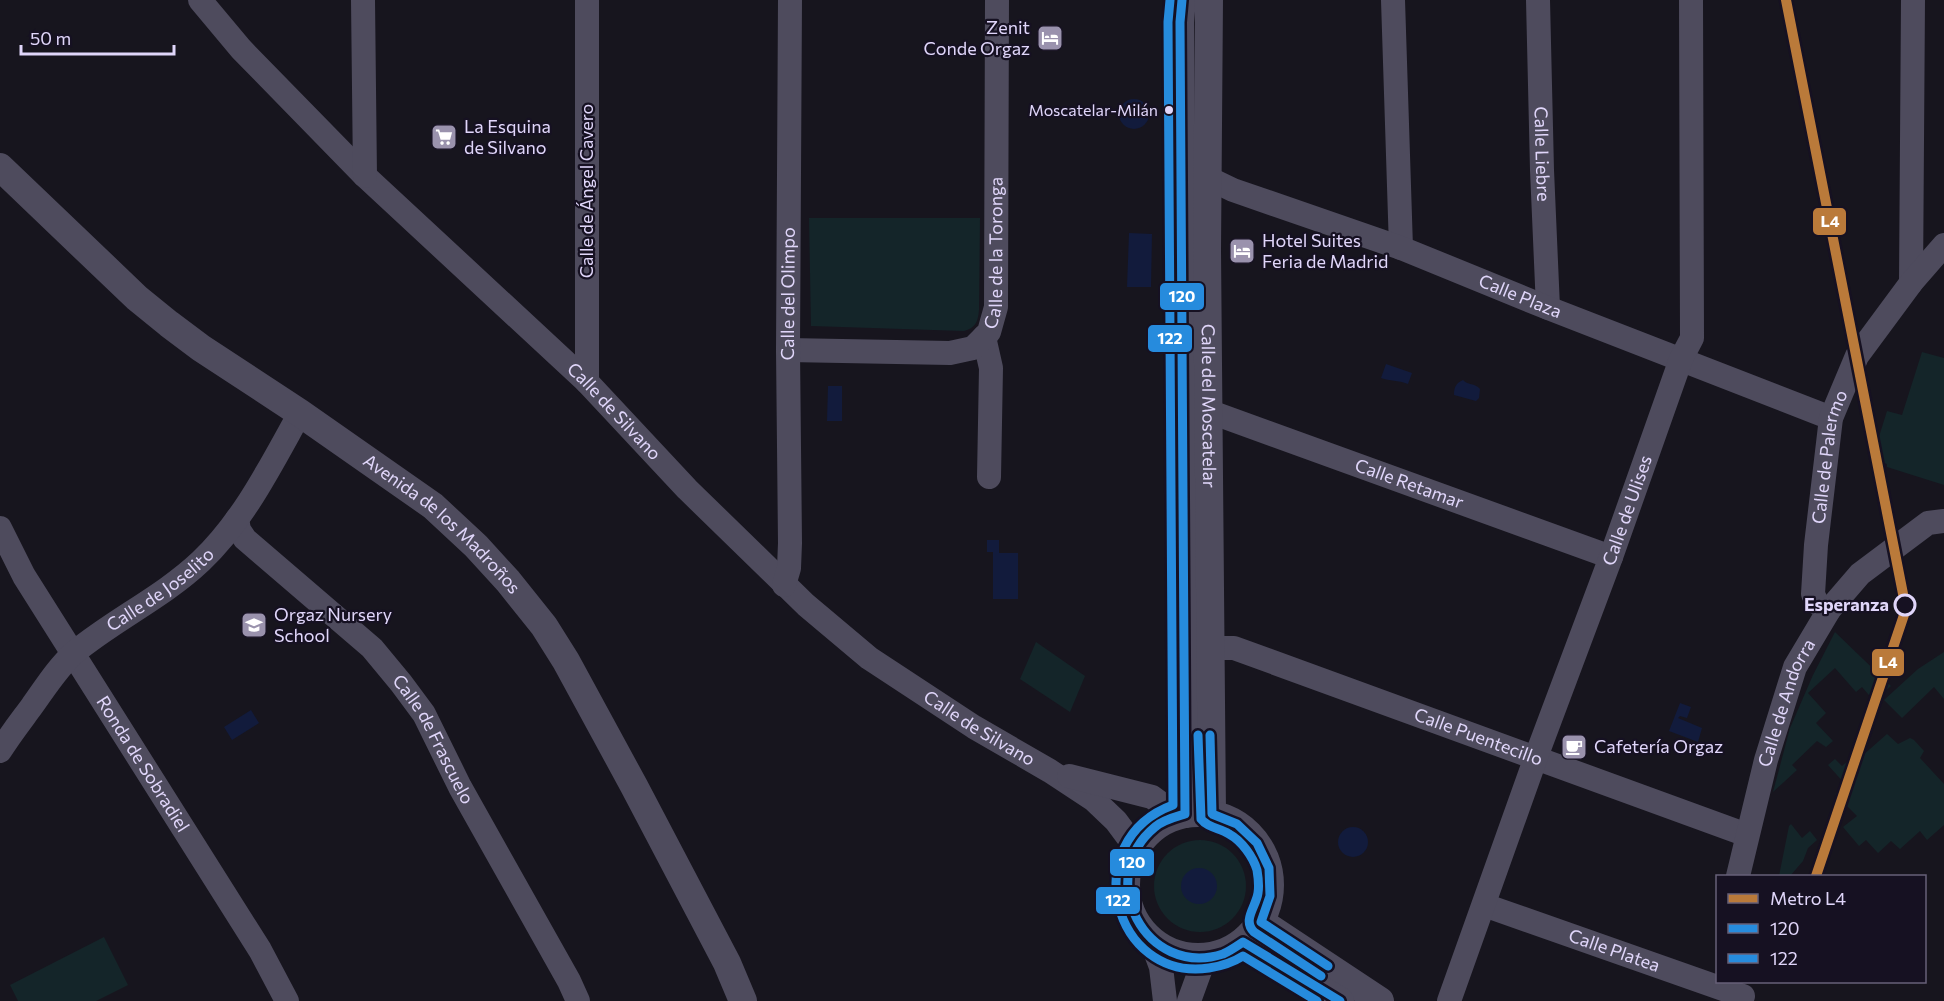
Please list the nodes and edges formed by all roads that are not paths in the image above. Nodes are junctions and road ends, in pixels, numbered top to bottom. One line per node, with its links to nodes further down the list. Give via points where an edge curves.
1 (363, 0): 13 (street)
2 (587, 0): 22 (street, Calle de Ángel Cavero)
3 (790, 0): 20 (street, Calle del Olimpo)
4 (997, 0): 19 (street, Calle de la Toronga, via 996,307)
5 (1182, 0): 38 (street, Calle del Moscatelar)
6 (1209, 0): 14 (street, Calle del Moscatelar)
7 (1393, 0): 16 (street)
8 (1538, 0): 18 (street, Calle Liebre)
9 (1691, 0): 21 (street, Calle de Ulises, via 1692,338)
10 (1912, 0): 17 (street)
11 (204, 3): 13 (street, Calle de Silvano, via 241,49)
12 (0, 167): 24 (street, Avenida de los Madroños, via 161,317)
13 (364, 176): 22 (street, Calle de Silvano)
14 (1208, 178): 16 (street, Calle Plaza); 23 (street, Calle del Moscatelar)
15 (1944, 245): 17 (street, Calle de Palermo)
16 (1401, 248): 18 (street, Calle Plaza)
17 (1911, 283): 25 (street, Calle de Palermo, via 1857,356)
18 (1548, 308): 21 (street, Calle Plaza)
19 (984, 337): 20 (street, Calle de la Toronga, via 973,348 950,353); 26 (street, via 991,368)
20 (788, 350): 31 (street, Calle del Olimpo, via 790,543)
21 (1681, 359): 25 (street, Calle Plaza); 30 (street, Calle de Ulises)
22 (587, 382): 31 (street, Calle de Silvano)
23 (1208, 411): 30 (street, Calle Retamar); 33 (street, Calle del Moscatelar)
24 (300, 413): 27 (street, Calle de Joselito); 49 (street, Avenida de los Madroños, via 450,520 544,626 634,786)
25 (1831, 418): 32 (street, Calle de Palermo, via 1813,594 1817,603)
26 (989, 477)
27 (237, 519): 34 (street, Calle de Joselito, via 202,561 180,580); 48 (street, Calle de Frascuelo, via 245,539 372,648 424,714 460,788)
28 (1944, 521): 32 (street, Calle de Andorra, via 1928,523 1860,574)
29 (0, 528): 34 (street, Ronda de Sobradiel, via 24,576)
30 (1611, 557): 36 (street, Calle de Ulises)
31 (784, 585): 37 (street, Calle de Silvano, via 869,658)
32 (1828, 610): 39 (street, Calle de Andorra, via 1795,667)
33 (1209, 648): 36 (street, Calle Puentecillo, via 1234,648); 38 (street, Calle del Moscatelar)
34 (73, 654): 35 (street, Calle de Joselito); 47 (street, Ronda de Sobradiel, via 260,950)
35 (0, 751)
36 (1536, 757): 39 (street, Calle Puentecillo); 42 (street, Calle de Ulises)
37 (1050, 771): 38 (street, Calle de Silvano, via 1152,797); 40 (street, Calle de Silvano, via 1094,800)
38 (1192, 815): 40 (street, via 1158,825); 43 (street, via 1237,824 1257,843 1269,868 1270,896)
39 (1747, 836): 41 (street, Calle de Andorra)
40 (1136, 848): 44 (street, via 1127,873 1127,898 1136,921)
41 (1738, 875)
42 (1484, 905): 46 (street, Calle Platea); 54 (street, Calle de Ulises)
43 (1252, 932): 45 (street, via 1227,952); 52 (street); 53 (street)
44 (1151, 940): 45 (street, via 1172,953); 50 (street, via 1161,967)
45 (1205, 957): 51 (street)
46 (1744, 993)
47 (286, 1001)
48 (578, 1001)
49 (743, 1001)
50 (1165, 1001)
51 (1189, 1001)
52 (1340, 1001)
53 (1380, 1001)
54 (1449, 1001)

